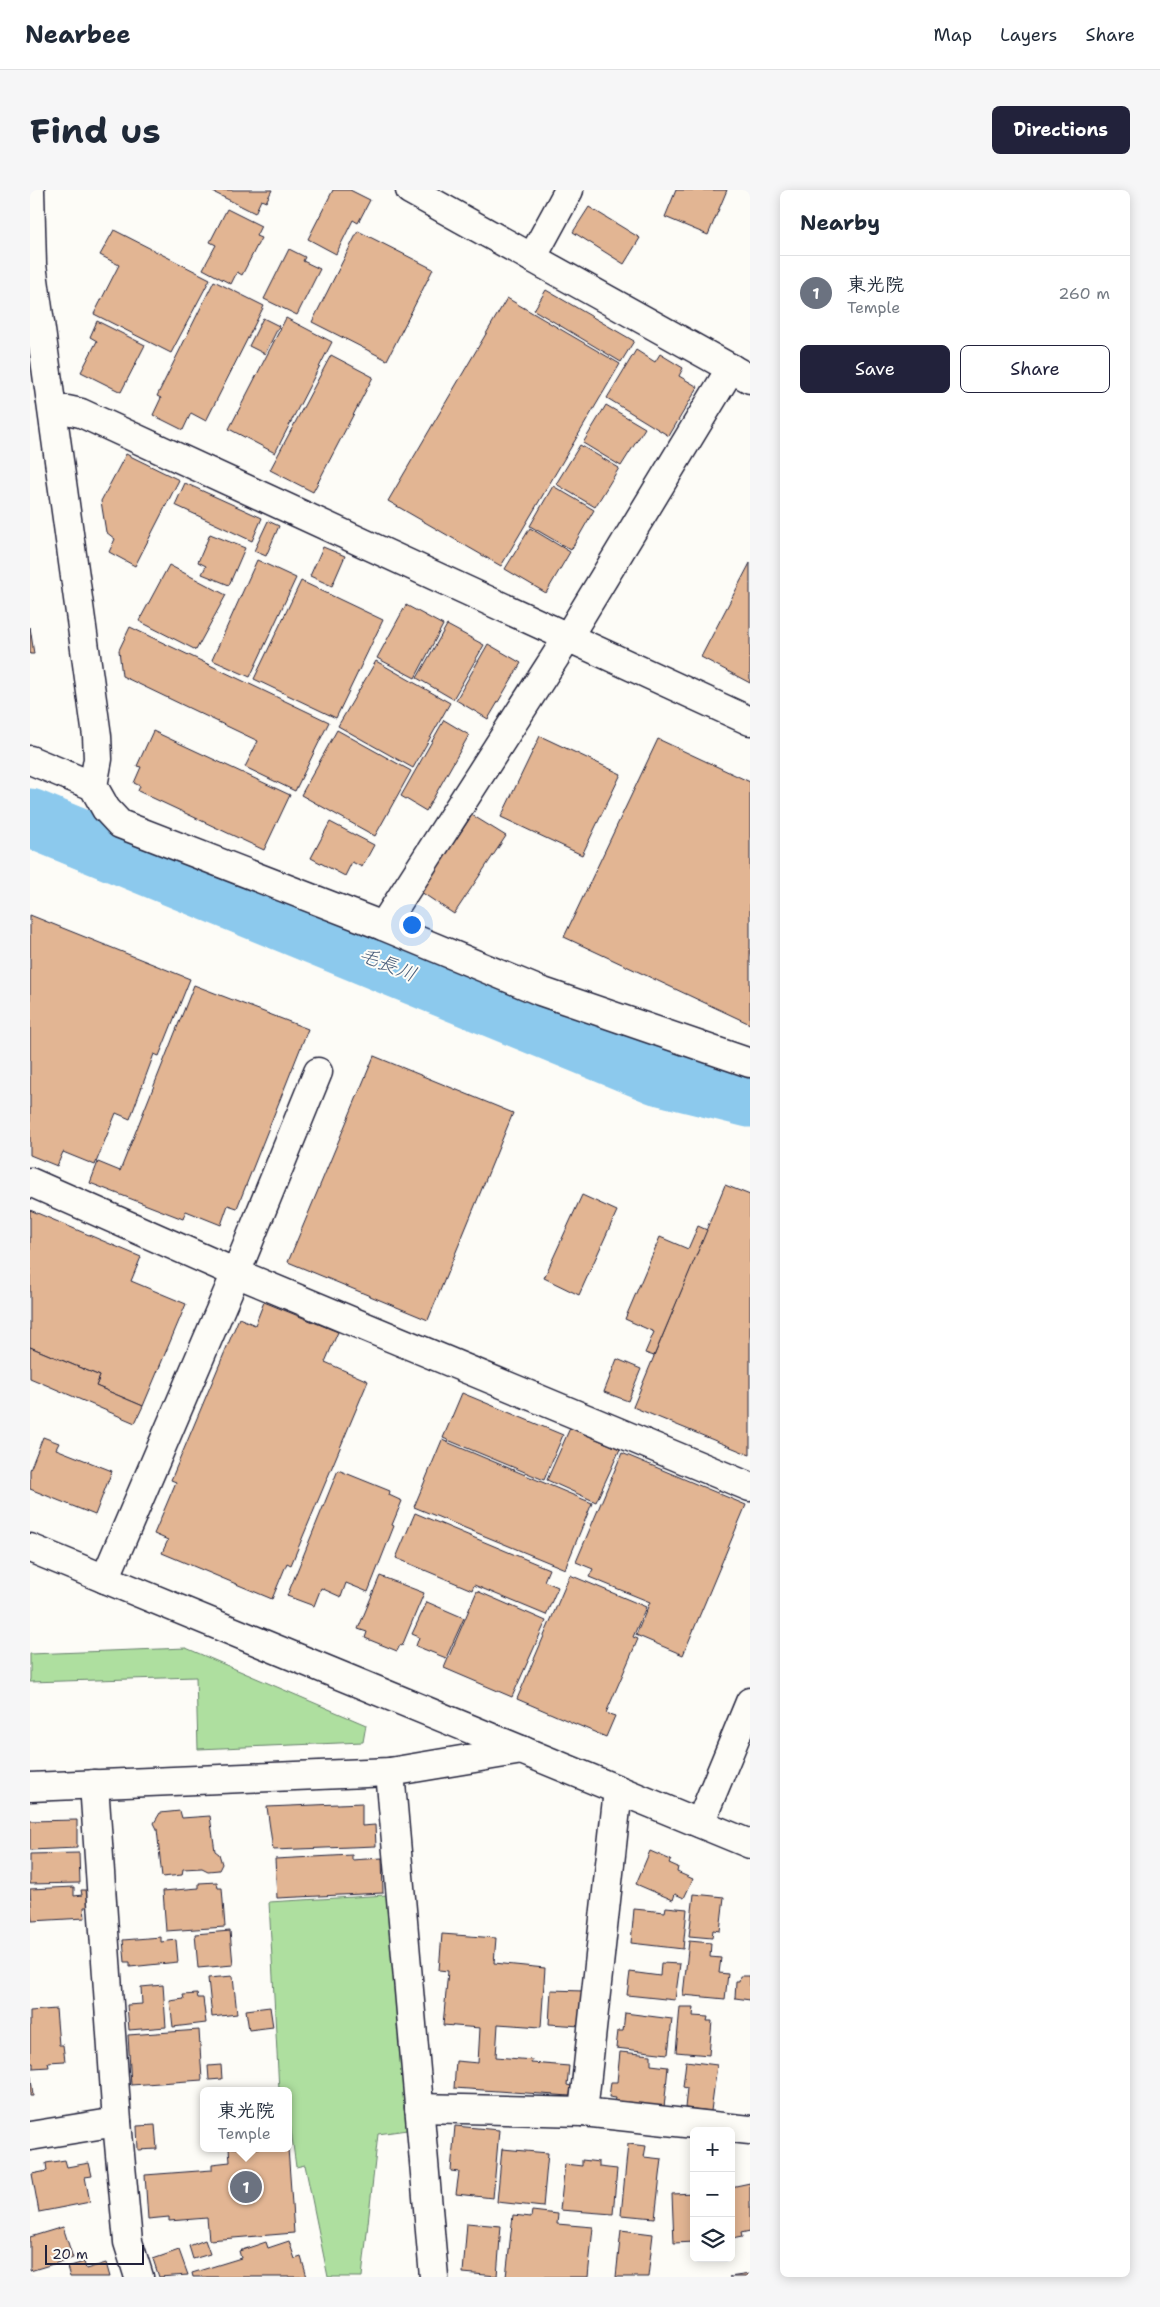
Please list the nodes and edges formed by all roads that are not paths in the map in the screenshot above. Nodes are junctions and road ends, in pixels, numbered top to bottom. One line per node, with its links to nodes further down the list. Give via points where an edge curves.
1 (30, 190): 5 (street)
2 (410, 190): 4 (street)
3 (569, 190): 4 (street)
4 (532, 258): 6 (street)
5 (31, 266): 7 (street)
6 (740, 373): 8 (street)
7 (54, 411): 8 (street, via 81,413); 11 (street, via 97,736 98,759)
8 (568, 637): 9 (street); 12 (street)
9 (750, 721)
10 (30, 760): 11 (street)
11 (93, 786): 12 (street, via 106,810 120,824)
12 (383, 926): 13 (street, via 540,991)
13 (750, 1063)
14 (318, 1072): 16 (street)
15 (30, 1182): 16 (street)
16 (236, 1272): 17 (street); 19 (street)
17 (750, 1488)
18 (30, 1548): 19 (street)
19 (105, 1579): 21 (street)
20 (750, 1702): 26 (street)
21 (522, 1750): 22 (street); 25 (street)
22 (390, 1772): 23 (street); 28 (street)
23 (94, 1784): 24 (street); 30 (street)
24 (30, 1787)
25 (618, 1790): 26 (street); 29 (street)
26 (700, 1823): 27 (street)
27 (750, 1844)
28 (420, 2108): 29 (street); 34 (street)
29 (583, 2112): 31 (street)
30 (117, 2122): 32 (street); 33 (street, via 128,2242)
31 (750, 2130)
32 (30, 2136)
33 (139, 2277)
34 (434, 2277)

